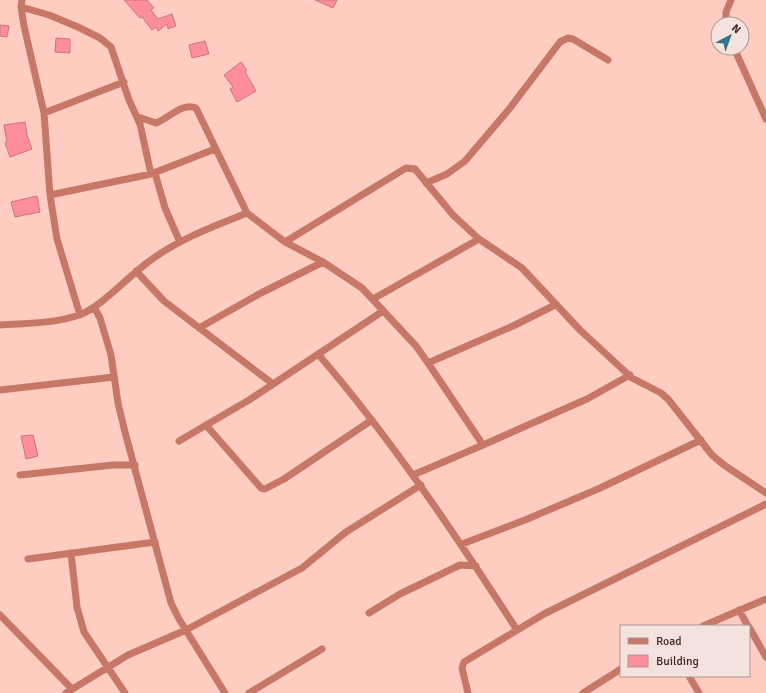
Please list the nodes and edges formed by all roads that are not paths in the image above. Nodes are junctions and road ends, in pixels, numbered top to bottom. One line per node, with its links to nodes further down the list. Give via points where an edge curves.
1 (730, 0): 3 (street)
2 (22, 3): 6 (street, via 106,42 115,54); 7 (street, via 25,33)
3 (726, 16)
4 (738, 56): 9 (street)
5 (608, 60): 12 (street, via 578,41 564,39 465,161 447,174)
6 (124, 82): 7 (street); 8 (street, via 129,100)
7 (44, 113): 13 (street)
8 (138, 117): 10 (street, via 156,123 183,109 196,108); 11 (street)
9 (766, 119)
10 (215, 149): 11 (street); 14 (street)
11 (153, 173): 13 (street); 16 (street)
12 (426, 183): 15 (street, via 447,210); 17 (street, via 415,169 406,168)
13 (50, 195): 24 (street, via 57,239)
14 (246, 213): 16 (street); 17 (street)
15 (480, 238): 20 (street); 21 (street, via 522,268)
16 (180, 242): 19 (street)
17 (285, 242): 18 (street)
18 (323, 262): 20 (street, via 357,284); 26 (street)
19 (136, 271): 22 (street); 26 (street, via 164,301)
20 (373, 298): 23 (street)
21 (555, 305): 28 (street); 29 (street)
22 (94, 307): 24 (street); 30 (street, via 109,348)
23 (383, 311): 27 (street); 28 (street, via 416,346)
24 (80, 315): 25 (street, via 65,320)
25 (0, 325)
26 (199, 328): 31 (street)
27 (318, 354): 31 (street); 33 (street)
28 (428, 363): 37 (street)
29 (630, 376): 35 (street, via 665,396); 37 (street)
30 (114, 377): 32 (street); 38 (street)
31 (273, 384): 34 (street)
32 (0, 390)
33 (372, 420): 34 (street, via 265,489 261,488); 40 (street)
34 (206, 425): 36 (street)
35 (701, 440): 42 (street, via 712,455 724,465); 45 (street, via 598,490)
36 (179, 441)
37 (484, 445): 40 (street)
38 (134, 465): 39 (street); 44 (street)
39 (20, 475)
40 (413, 475): 41 (street)
41 (421, 485): 45 (street); 58 (street, via 346,532 302,568)
42 (766, 493)
43 (766, 504): 59 (street, via 576,597)
44 (155, 542): 46 (street); 58 (street, via 172,603)
45 (462, 544): 47 (street)
46 (71, 553): 48 (street); 62 (street, via 80,621)
47 (468, 554): 49 (street); 50 (street)
48 (28, 559)
49 (460, 565): 50 (street); 53 (street, via 400,594)
50 (476, 566): 59 (street)
51 (766, 599): 52 (street)
52 (739, 610): 55 (street); 56 (street)
53 (369, 613)
54 (0, 615): 65 (street)
55 (705, 625)
56 (748, 625)
57 (750, 629): 61 (street)
58 (186, 630): 62 (street); 67 (street)
59 (517, 630): 69 (street, via 464,662 462,668)
60 (322, 649): 68 (street)
61 (766, 657)
62 (106, 667): 65 (street); 66 (street)
63 (620, 670): 70 (street)
64 (691, 677): 71 (street)
65 (69, 691)
66 (125, 693)
67 (225, 693)
68 (249, 693)
69 (468, 693)
70 (583, 693)
71 (699, 693)

